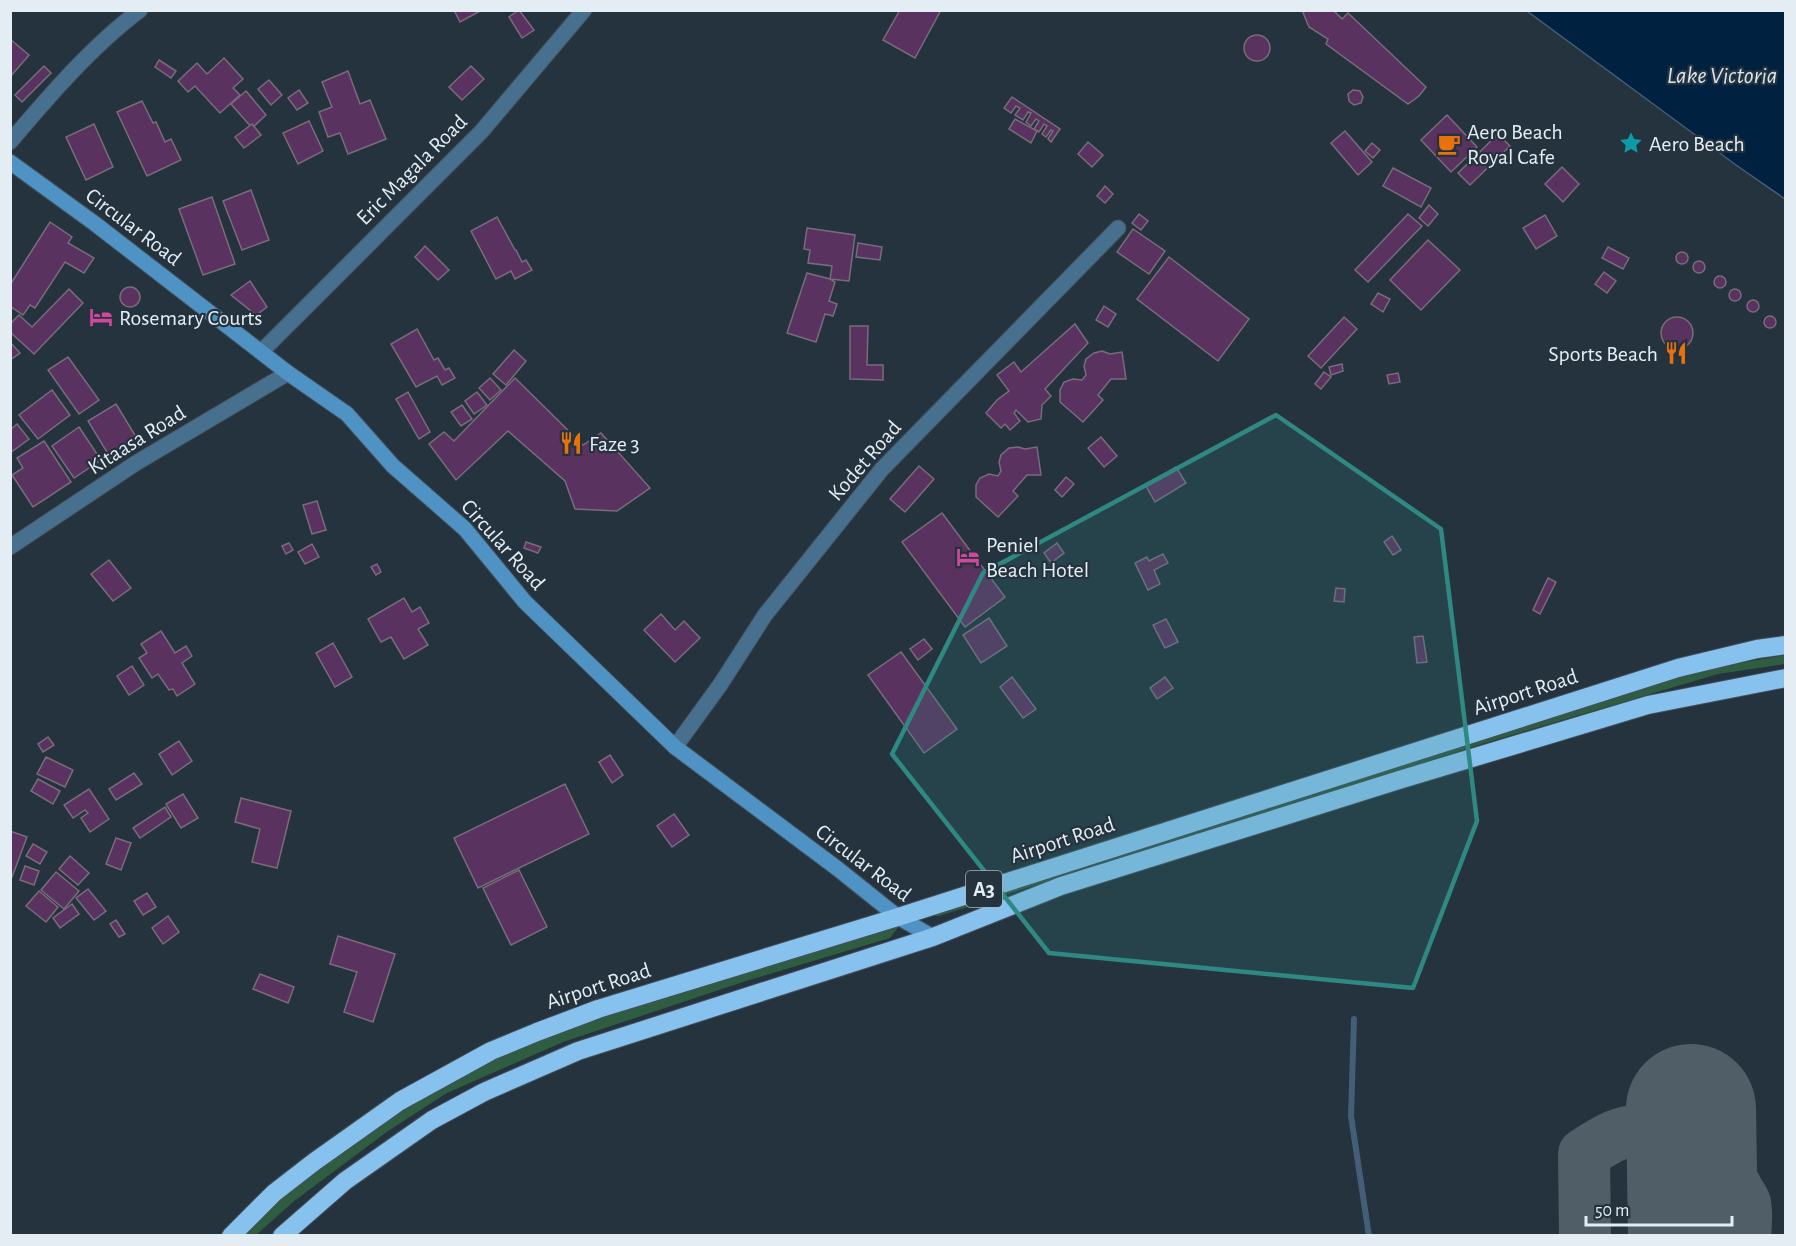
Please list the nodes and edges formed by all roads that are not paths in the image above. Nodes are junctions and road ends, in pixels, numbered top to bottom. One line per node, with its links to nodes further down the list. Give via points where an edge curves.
1 (140, 10): 3 (street, via 73,72)
2 (584, 10): 6 (street, Eric Magala Road, via 481,132)
3 (10, 142)
4 (10, 162): 6 (street, Circular Road)
5 (1118, 228): 11 (street, Kodet Road, via 882,469 765,615)
6 (261, 352): 7 (street, Circular Road)
7 (288, 373): 8 (street, Kitaasa Road, via 136,463); 11 (street, Circular Road, via 347,414 393,466 465,529 525,602)
8 (10, 546)
9 (1785, 645): 12 (highway, Airport Road / A3, via 1678,668)
10 (1785, 678): 13 (highway, Airport Road / A3, via 1605,717 1061,886)
11 (675, 747): 12 (street, Circular Road)
12 (898, 917): 13 (street, Circular Road); 14 (highway, Airport Road / A3, via 598,1009 491,1051 400,1101 314,1162 274,1193)
13 (933, 937): 15 (highway, Airport Road / A3, via 578,1051 484,1092 422,1126 345,1181)
14 (231, 1236)
15 (282, 1236)

